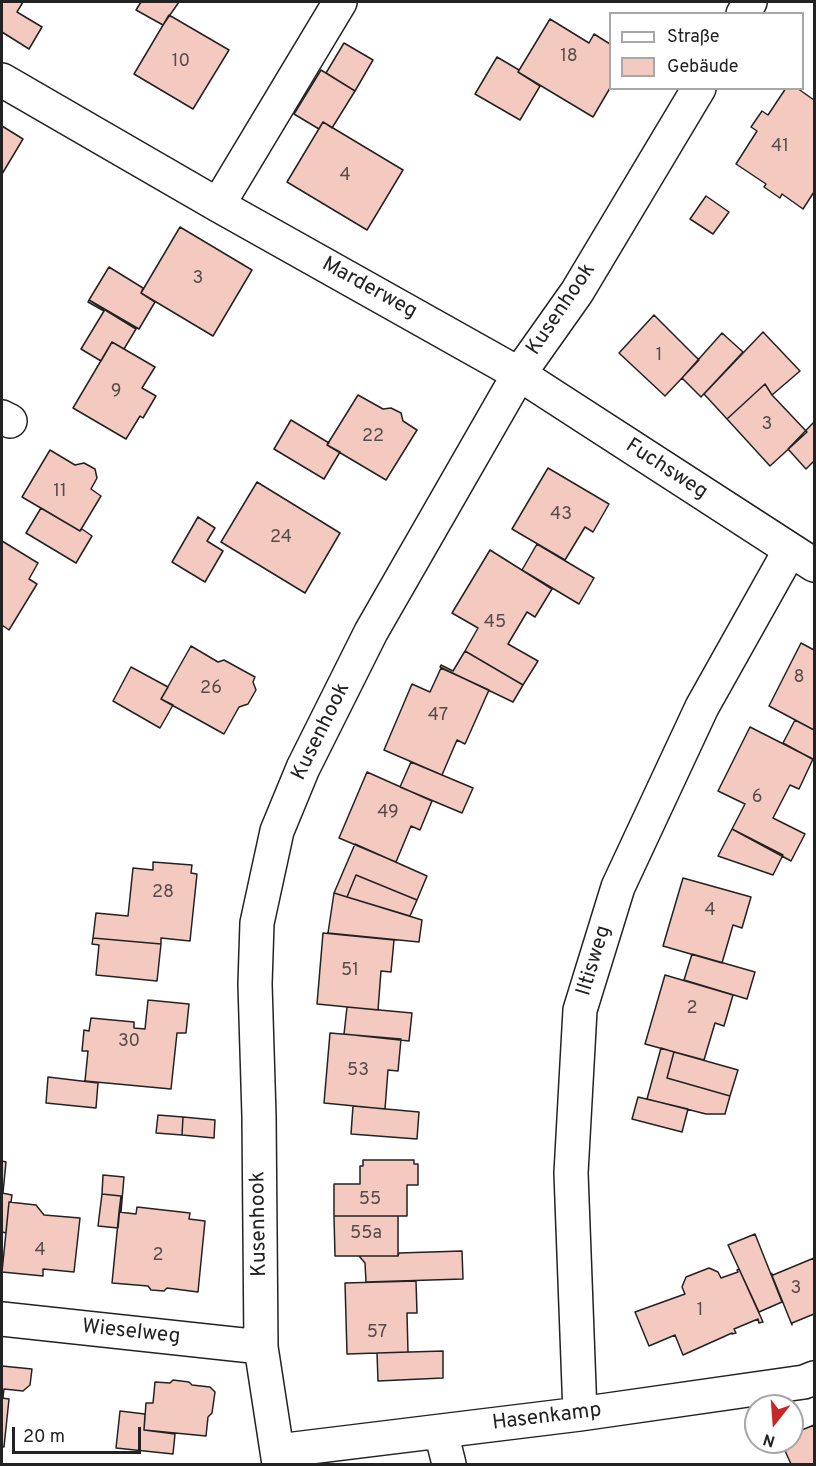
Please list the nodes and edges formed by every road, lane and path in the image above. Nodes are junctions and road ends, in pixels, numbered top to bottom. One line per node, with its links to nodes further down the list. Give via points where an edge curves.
1 (340, 2): 4 (street)
2 (2, 80): 4 (street, Marderweg)
3 (698, 90): 5 (street, Kusenhook, via 577,292)
4 (218, 205): 5 (street, Marderweg)
5 (519, 374): 6 (street, Fuchsweg); 8 (street, Kusenhook, via 371,632 303,768 277,831 257,923 255,973)
6 (802, 558): 10 (street, Iltisweg, via 702,707 618,886 580,1010 571,1173)
7 (2, 1319): 8 (street, Wieselweg)
8 (261, 1347): 12 (street, Kusenhook)
9 (814, 1378): 10 (street, Hasenkamp)
10 (580, 1414): 11 (street, Hasenkamp)
11 (441, 1432): 12 (street, Hasenkamp); 13 (street)
12 (279, 1458)
13 (449, 1464)

